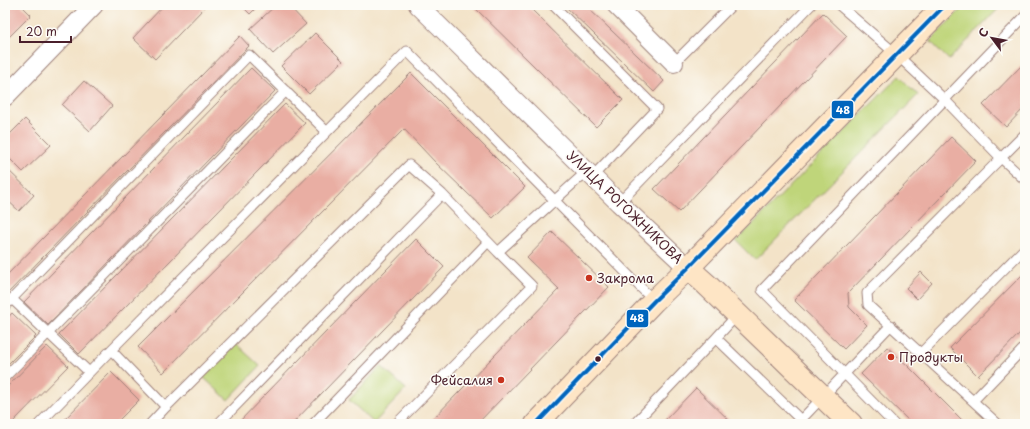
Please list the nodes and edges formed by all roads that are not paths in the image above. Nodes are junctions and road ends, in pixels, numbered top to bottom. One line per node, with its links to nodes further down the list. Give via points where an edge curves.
1 (94, 5): 13 (street)
2 (418, 5): 18 (street, УЛИЦА РОГОЖНИКОВА)
3 (553, 5): 18 (lane, via 657,109)
4 (616, 5): 11 (street)
5 (732, 5): 11 (lane)
6 (811, 5): 22 (lane)
7 (839, 5): 10 (lane)
8 (945, 5): 10 (main road)
9 (1025, 16): 14 (lane)
10 (896, 54): 14 (lane); 26 (main road)
11 (674, 63)
12 (286, 92): 15 (lane); 27 (lane, via 250,55); 32 (lane)
13 (5, 97)
14 (944, 99): 17 (lane); 38 (lane, via 762,290)
15 (327, 132): 21 (lane, via 407,51); 35 (lane)
16 (1025, 134): 17 (lane)
17 (1001, 158): 19 (lane); 31 (lane, via 867,293 868,305)
18 (589, 174): 21 (lane); 22 (street, УЛИЦА РОГОЖНИКОВА)
19 (1025, 180)
20 (442, 194): 23 (lane); 42 (lane, via 409,165); 46 (lane)
21 (555, 200): 25 (lane); 28 (lane)
22 (619, 203): 26 (street, УЛИЦА РОГОЖНИКОВА)
23 (488, 242): 25 (lane); 47 (lane)
24 (1025, 248): 36 (lane)
25 (498, 252): 48 (lane, via 532,286)
26 (688, 268): 28 (main road); 30 (main road, УЛИЦА РОГОЖНИКОВА)
27 (12, 299): 29 (lane); 32 (lane)
28 (654, 301): 49 (main road)
29 (5, 306)
30 (738, 314): 33 (lane); 40 (main road, УЛИЦА РОГОЖНИКОВА)
31 (891, 325): 36 (lane); 38 (lane)
32 (47, 334): 37 (lane); 39 (lane)
33 (716, 338): 43 (lane); 50 (lane)
34 (1025, 347): 41 (lane)
35 (111, 350): 37 (lane); 42 (lane)
36 (921, 353): 41 (lane)
37 (89, 372): 44 (lane)
38 (844, 374): 40 (lane); 52 (lane)
39 (5, 377)
40 (823, 397): 43 (lane); 51 (main road, УЛИЦА РОГОЖНИКОВА)
41 (972, 401): 53 (lane)
42 (166, 407): 45 (lane)
43 (801, 423)
44 (39, 424)
45 (150, 424)
46 (218, 424)
47 (313, 424)
48 (396, 424)
49 (536, 424)
50 (634, 424)
51 (851, 424)
52 (894, 424)
53 (998, 424)

